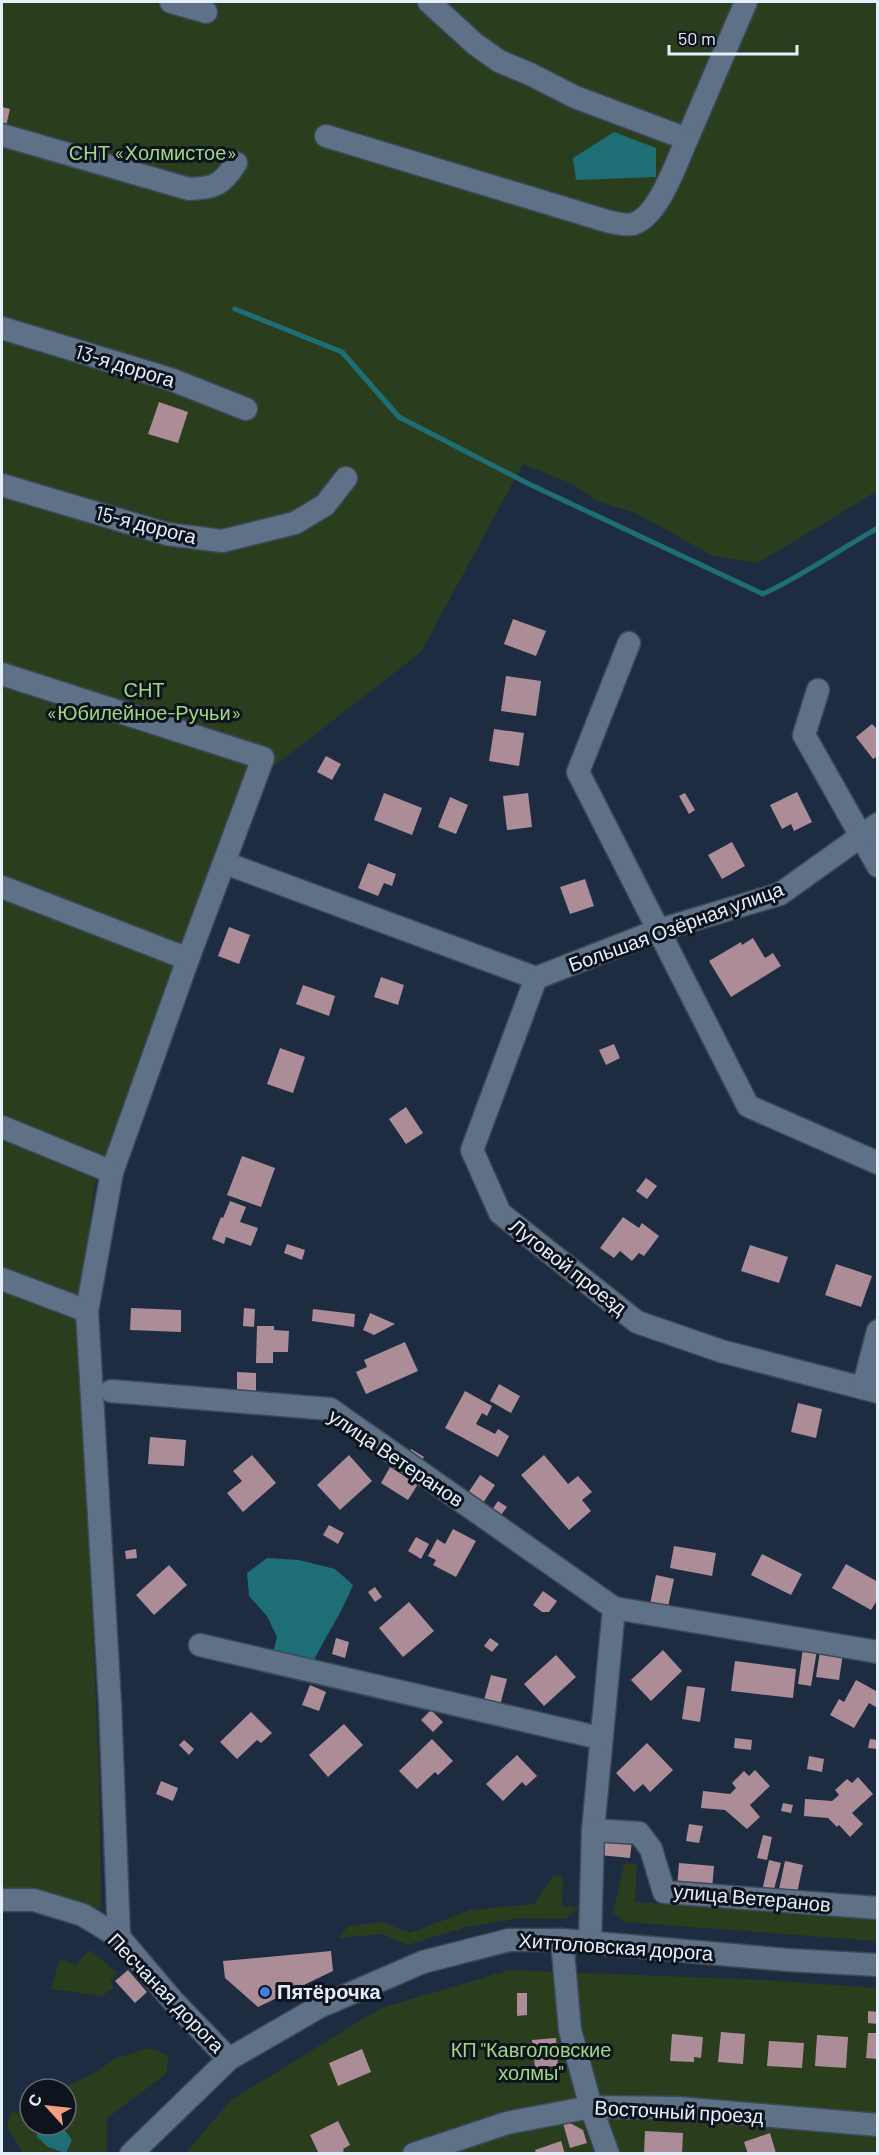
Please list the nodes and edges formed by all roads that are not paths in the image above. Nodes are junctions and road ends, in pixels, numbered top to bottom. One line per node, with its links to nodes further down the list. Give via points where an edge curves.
1 (171, 2): 4 (street)
2 (429, 2): 7 (street, via 499,62 575,97)
3 (746, 2): 7 (street)
4 (206, 12)
5 (2, 135): 8 (street, via 189,189 209,188 226,179)
6 (326, 136): 7 (street, via 598,219 631,225 645,217 658,201)
7 (687, 139)
8 (236, 163)
9 (2, 328): 10 (street, 13-я дорога, via 170,378)
10 (246, 409)
11 (346, 478): 12 (street, 15-я дорога, via 325,505 296,523 222,541 167,534)
12 (2, 485)
13 (629, 643): 20 (street, via 578,772)
14 (2, 674): 17 (street, via 263,758)
15 (818, 690): 16 (street, via 804,735)
16 (869, 831): 18 (street); 20 (street, Большая Озёрная улица, via 780,894)
17 (225, 863): 21 (street); 22 (street)
18 (878, 866)
19 (2, 887): 21 (street)
20 (659, 930): 22 (street, Большая Озёрная улица); 24 (street, via 748,1106)
21 (188, 959): 25 (street)
22 (536, 978): 29 (street, Луговой проезд, via 472,1150 500,1213 637,1322 721,1351)
23 (2, 1127): 25 (street)
24 (878, 1163)
25 (112, 1172): 27 (street)
26 (2, 1279): 27 (street)
27 (87, 1311): 38 (street)
28 (878, 1331): 29 (street)
29 (870, 1390)
30 (111, 1391): 31 (street, улица Ветеранов, via 330,1409)
31 (614, 1608): 33 (street, улица Ветеранов); 34 (street)
32 (200, 1645): 34 (street)
33 (878, 1652)
34 (600, 1738): 35 (street)
35 (592, 1830): 37 (street, улица Ветеранов, via 639,1833 651,1849 664,1892); 40 (street)
36 (2, 1900): 38 (street, Песчаная дорога, via 34,1900 83,1915)
37 (878, 1908)
38 (119, 1937): 42 (street, Песчаная дорога)
39 (562, 1940): 40 (street, Хиттоловская дорога); 42 (street, Хиттоловская дорога, via 509,1940 423,1962 319,2007); 43 (street, via 570,2030)
40 (590, 1942): 41 (street, Хиттоловская дорога)
41 (878, 1965)
42 (229, 2059): 45 (street, Хиттоловская дорога)
43 (591, 2107): 44 (street, Восточный проезд, via 678,2108); 46 (street, Восточный проезд, via 507,2123); 47 (street)
44 (878, 2125)
45 (130, 2154)
46 (414, 2154)
47 (608, 2154)

